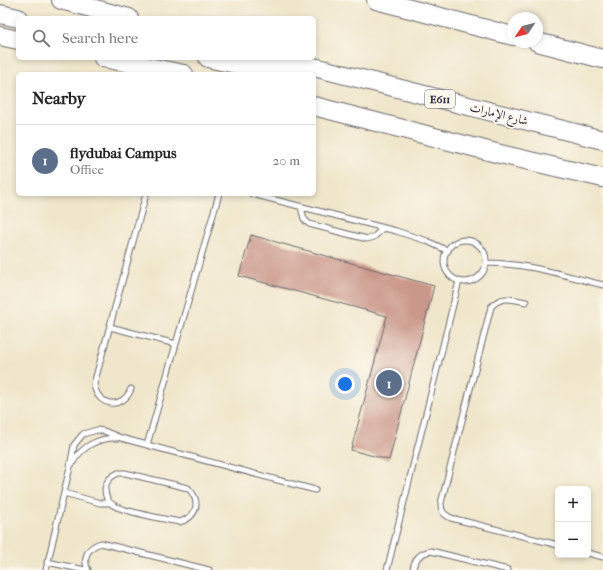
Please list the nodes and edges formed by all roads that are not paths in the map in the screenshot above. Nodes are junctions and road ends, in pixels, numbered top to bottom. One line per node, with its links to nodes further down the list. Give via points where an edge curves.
1 (61, 0): 4 (highway)
2 (376, 0): 6 (highway)
3 (0, 14): 5 (highway)
4 (121, 16)
5 (16, 18)
6 (507, 34)
7 (0, 36): 8 (highway)
8 (16, 40)
9 (543, 44): 10 (highway)
10 (603, 59)
11 (113, 60): 15 (highway)
12 (216, 60): 14 (highway, via 248,66)
13 (286, 60): 14 (highway, شارع الإمارات / E611)
14 (313, 67): 17 (highway, شارع الإمارات / E611)
15 (174, 72)
16 (316, 107): 18 (highway)
17 (603, 140)
18 (603, 178)
19 (145, 196): 29 (lane)
20 (218, 196): 30 (lane)
21 (260, 196): 22 (lane)
22 (302, 207): 23 (lane); 23 (lane, via 304,219 309,224 364,239 374,237)
23 (383, 228): 24 (lane)
24 (448, 250): 25 (lane, via 458,242 472,242 483,250); 26 (lane, via 445,265 452,278)
25 (486, 263): 26 (lane, via 484,271 473,281); 27 (lane, via 535,268)
26 (459, 281): 46 (lane)
27 (603, 285)
28 (526, 302): 38 (lane, via 500,299 491,307 441,508 442,512 451,518)
29 (110, 327): 30 (lane); 31 (lane, via 95,378 95,391 102,400 114,404 125,399)
30 (176, 344): 33 (lane)
31 (131, 389)
32 (121, 438): 33 (lane); 34 (lane, via 105,439 91,444 78,454); 34 (lane, via 97,430 83,434 74,445)
33 (147, 445): 35 (lane)
34 (70, 467): 36 (lane)
35 (315, 490)
36 (64, 493): 37 (lane, via 95,502); 41 (lane)
37 (110, 503): 37 (lane, via 120,508 180,522 193,514 196,508 196,500 188,488 124,473 118,473 108,480 105,492)
38 (555, 544)
39 (591, 554): 40 (lane)
40 (603, 557)
41 (48, 562): 42 (lane); 43 (lane)
42 (46, 570)
43 (85, 570)
44 (88, 570): 45 (lane, via 87,553 90,548 101,543)
45 (209, 570)
46 (387, 570)
47 (413, 570): 48 (lane, via 416,559 431,551)
48 (508, 570)

